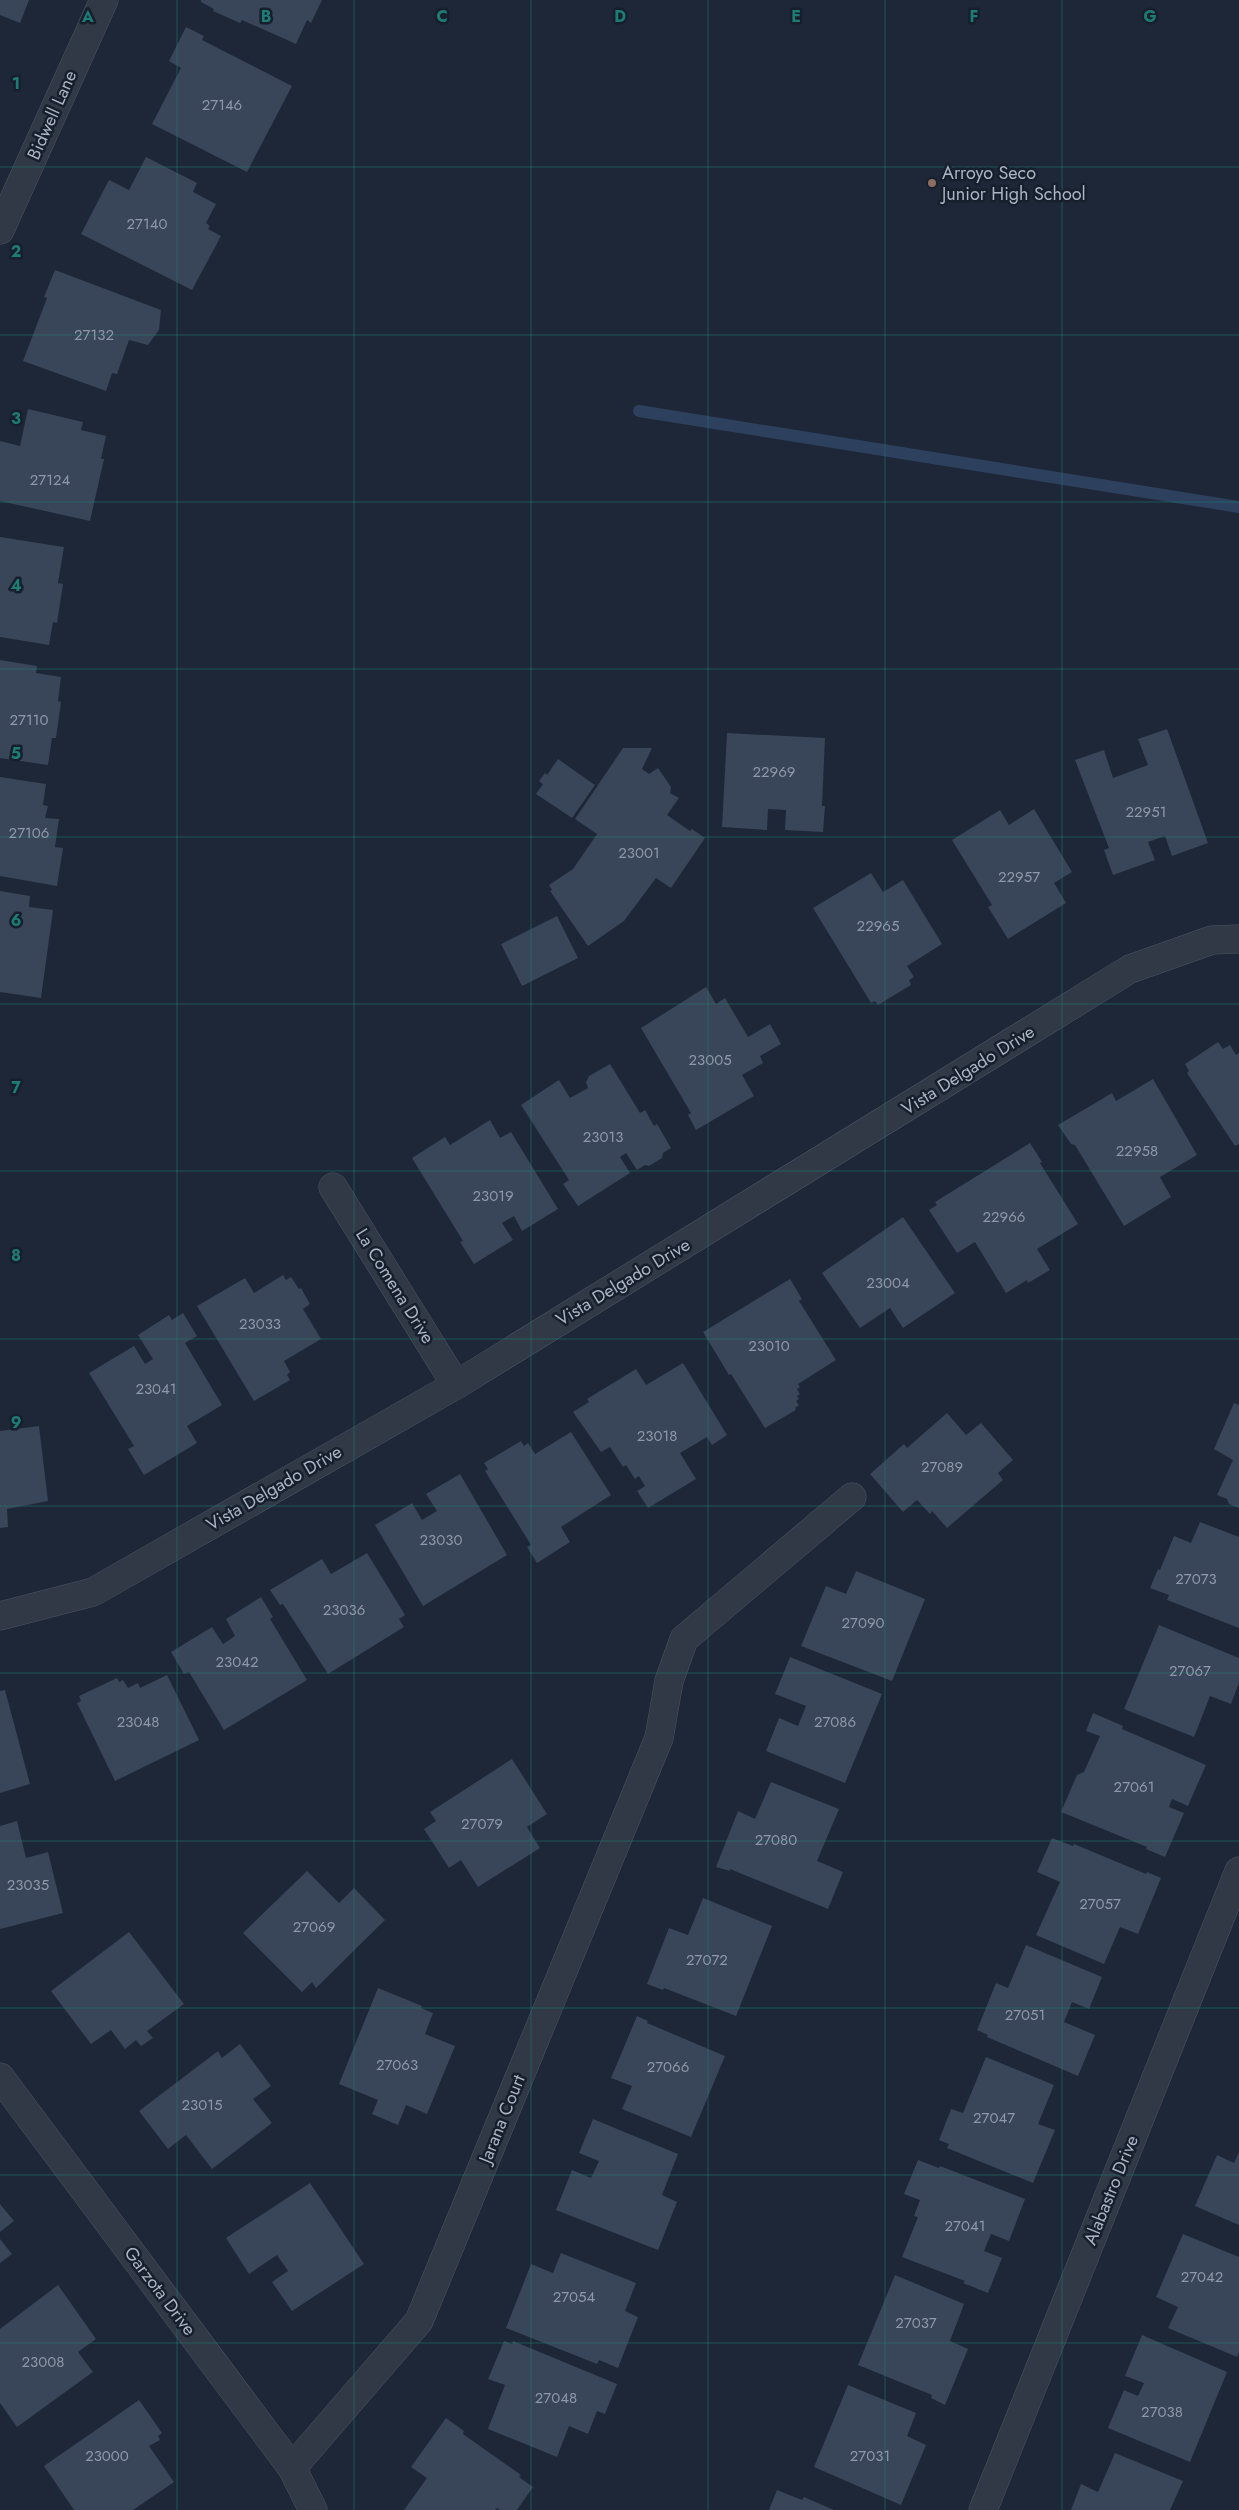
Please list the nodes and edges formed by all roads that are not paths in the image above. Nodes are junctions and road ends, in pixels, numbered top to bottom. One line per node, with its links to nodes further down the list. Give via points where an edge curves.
1 (104, 0): 2 (street, Bidwell Lane)
2 (0, 230)
3 (1239, 938): 5 (street, Vista Delgado Drive, via 1212,940 1130,969)
4 (333, 1188): 5 (street, La Comena Drive)
5 (456, 1385): 7 (street, Vista Delgado Drive, via 93,1592)
6 (852, 1497): 10 (street, Jarana Court, via 684,1639 669,1681 659,1738 419,2321)
7 (0, 1616)
8 (1239, 1871): 12 (street, Alabastro Drive)
9 (0, 2077): 10 (street, Garzota Drive)
10 (292, 2468): 11 (street, Garzota Drive)
11 (313, 2510)
12 (983, 2510)

